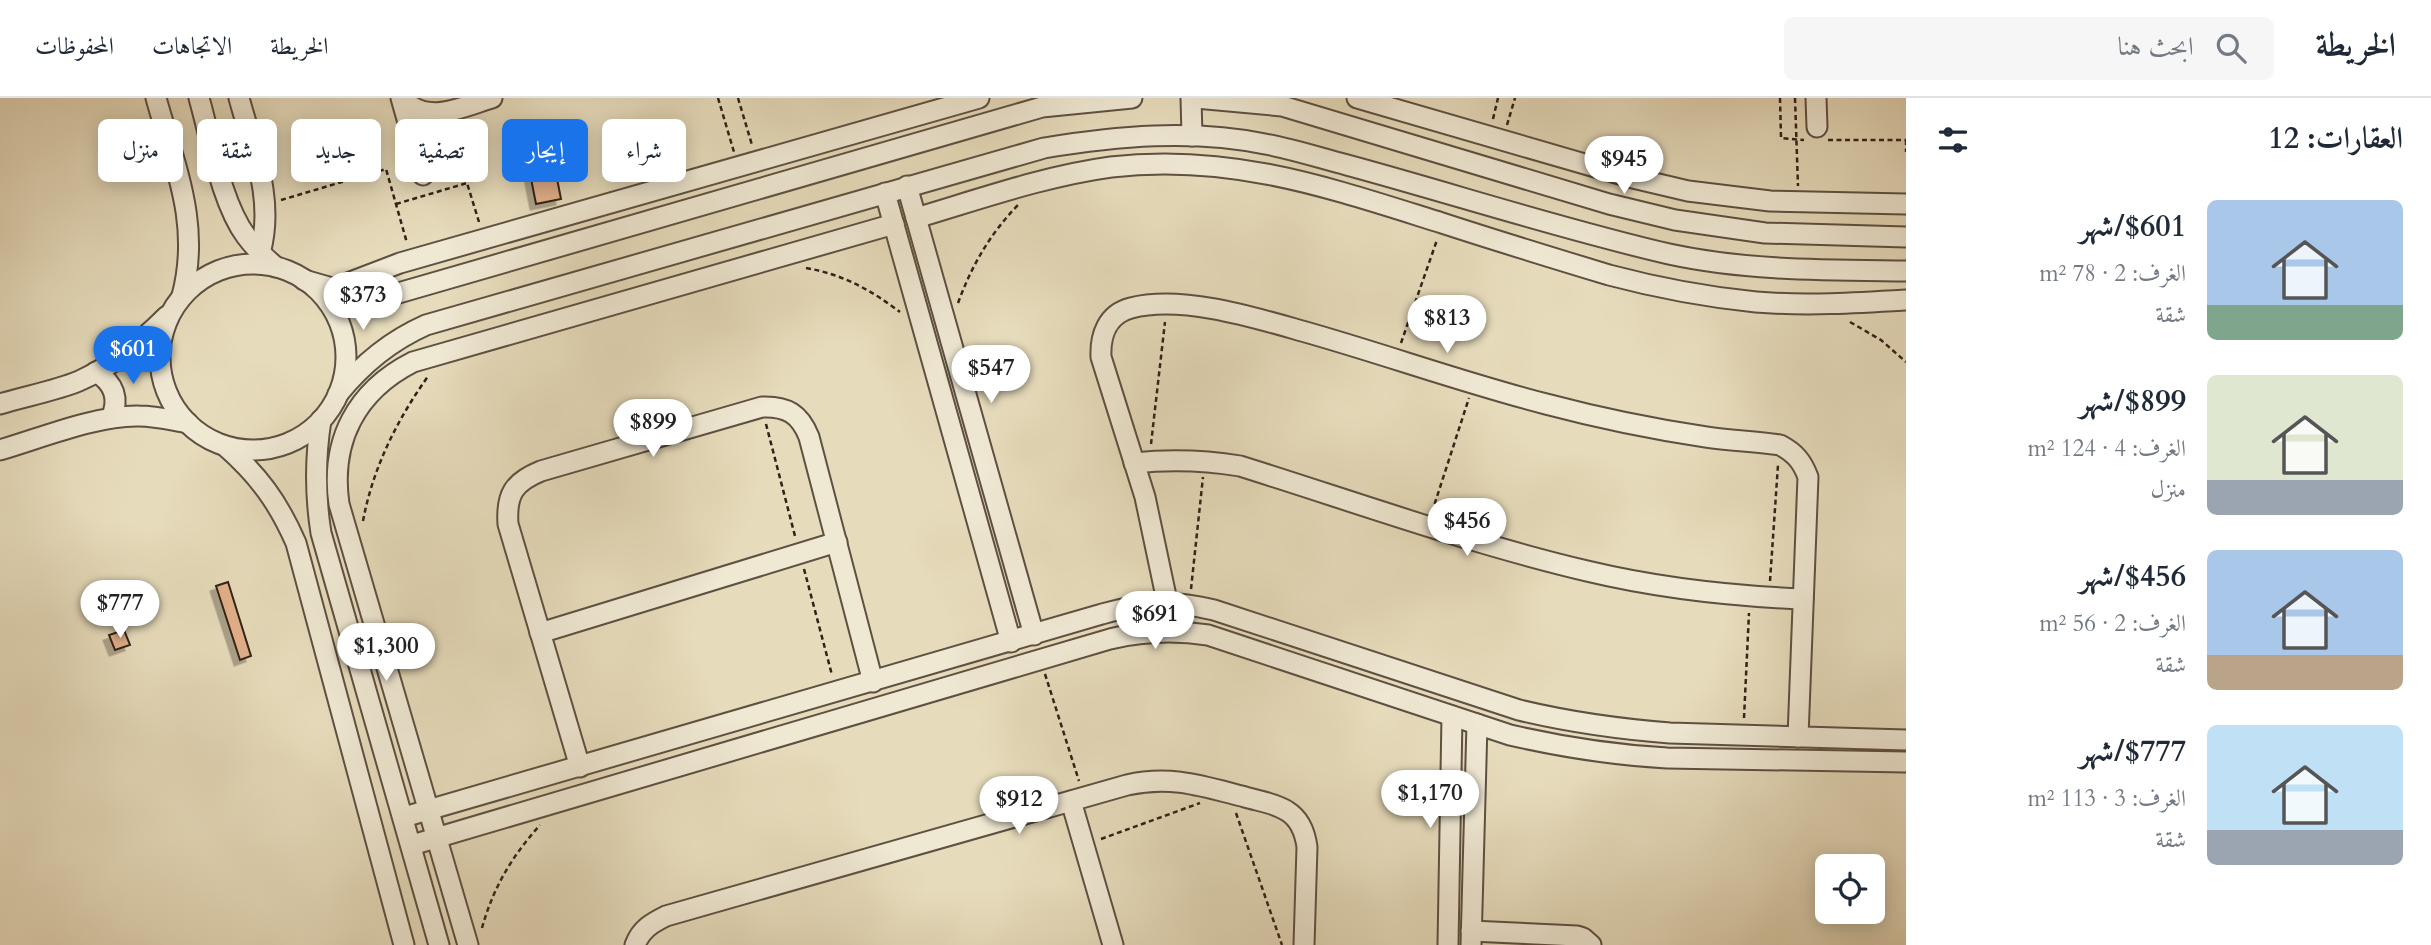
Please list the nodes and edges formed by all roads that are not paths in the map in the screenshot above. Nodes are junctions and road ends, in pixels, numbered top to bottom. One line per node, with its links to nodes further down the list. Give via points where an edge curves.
1 (156, 98): 28 (street, via 190,228 190,251)
2 (199, 98): 22 (street, via 231,208)
3 (239, 98): 22 (street, via 266,204)
4 (401, 98): 5 (street, via 429,114); 11 (street)
5 (492, 98)
6 (979, 98): 26 (street, via 412,259)
7 (1132, 98): 26 (street, via 1042,107 395,294 353,295)
8 (1194, 98): 13 (street); 21 (street, via 1282,106 1675,220 1777,234)
9 (1357, 98): 17 (street, via 1674,188 1743,198)
10 (1816, 98): 12 (street)
11 (407, 119)
12 (1817, 127)
13 (1192, 136): 14 (street, via 1118,138 1044,149); 15 (street, via 1265,144)
14 (907, 186): 16 (street); 18 (street)
15 (1439, 190): 19 (street); 24 (street, via 1635,246 1711,261 1787,269)
16 (885, 192): 20 (street); 30 (street, via 426,325 386,346)
17 (1906, 204)
18 (916, 218): 19 (street, via 1060,176 1163,164 1265,172); 42 (street)
19 (1436, 221): 27 (street, via 1609,275 1708,297 1808,304)
20 (894, 224): 43 (street); 56 (street, via 413,362 375,388 356,411 338,456 339,504)
21 (1906, 237)
22 (260, 253): 23 (street)
23 (276, 267): 25 (street); 28 (street, via 225,268 195,284)
24 (1906, 271)
25 (304, 280): 26 (street); 30 (street, via 319,292 339,322 346,359)
26 (332, 289)
27 (1906, 300)
28 (177, 303): 29 (street, via 129,351); 34 (street, via 165,326 161,369 167,394)
29 (96, 372): 31 (street); 32 (street, via 113,389 116,404)
30 (338, 394): 33 (street)
31 (0, 404)
32 (111, 418): 34 (street, via 136,416); 36 (street)
33 (321, 420): 35 (street, via 305,434 266,449); 57 (street, via 316,500 321,533)
34 (188, 423): 35 (street)
35 (225, 445): 62 (street, via 268,489 296,543)
36 (0, 450)
37 (1141, 462): 39 (street, via 1205,460 1240,466 1589,571 1660,585); 39 (street, via 1101,357 1105,327 1129,308 1167,304 1234,312 1546,404 1655,429 1780,445 1803,463 1808,477); 40 (street)
38 (837, 542): 41 (street); 41 (street, via 803,423 778,407 762,407 541,471 513,490 507,507); 45 (street)
39 (1803, 599): 50 (street)
40 (1167, 601): 42 (street); 48 (street, via 1189,604)
41 (540, 633): 54 (street)
42 (1034, 635): 43 (street)
43 (1011, 642): 44 (street)
44 (939, 663): 45 (street); 46 (street)
45 (873, 682): 54 (street)
46 (947, 688): 47 (street, via 1134,633 1184,631); 58 (street)
47 (1452, 716): 49 (street); 67 (street)
48 (1556, 719): 50 (street, via 1632,730); 52 (street)
49 (1476, 724): 52 (street); 60 (street)
50 (1798, 737): 51 (street)
51 (1906, 740)
52 (1548, 744): 53 (street, via 1627,756)
53 (1906, 762)
54 (580, 766): 56 (street)
55 (1078, 799): 64 (street, via 666,916 650,924); 65 (street, via 1084,845); 66 (street, via 1147,780 1168,779 1286,810 1305,832)
56 (428, 810): 57 (street); 58 (street)
57 (404, 817): 59 (street)
58 (438, 837): 59 (street); 61 (street)
59 (412, 845): 63 (street)
60 (1471, 938): 68 (street, via 1577,936)
61 (474, 940)
62 (404, 945)
63 (439, 945)
64 (635, 945)
65 (1113, 945)
66 (1304, 945)
67 (1448, 945)
68 (1591, 945)

